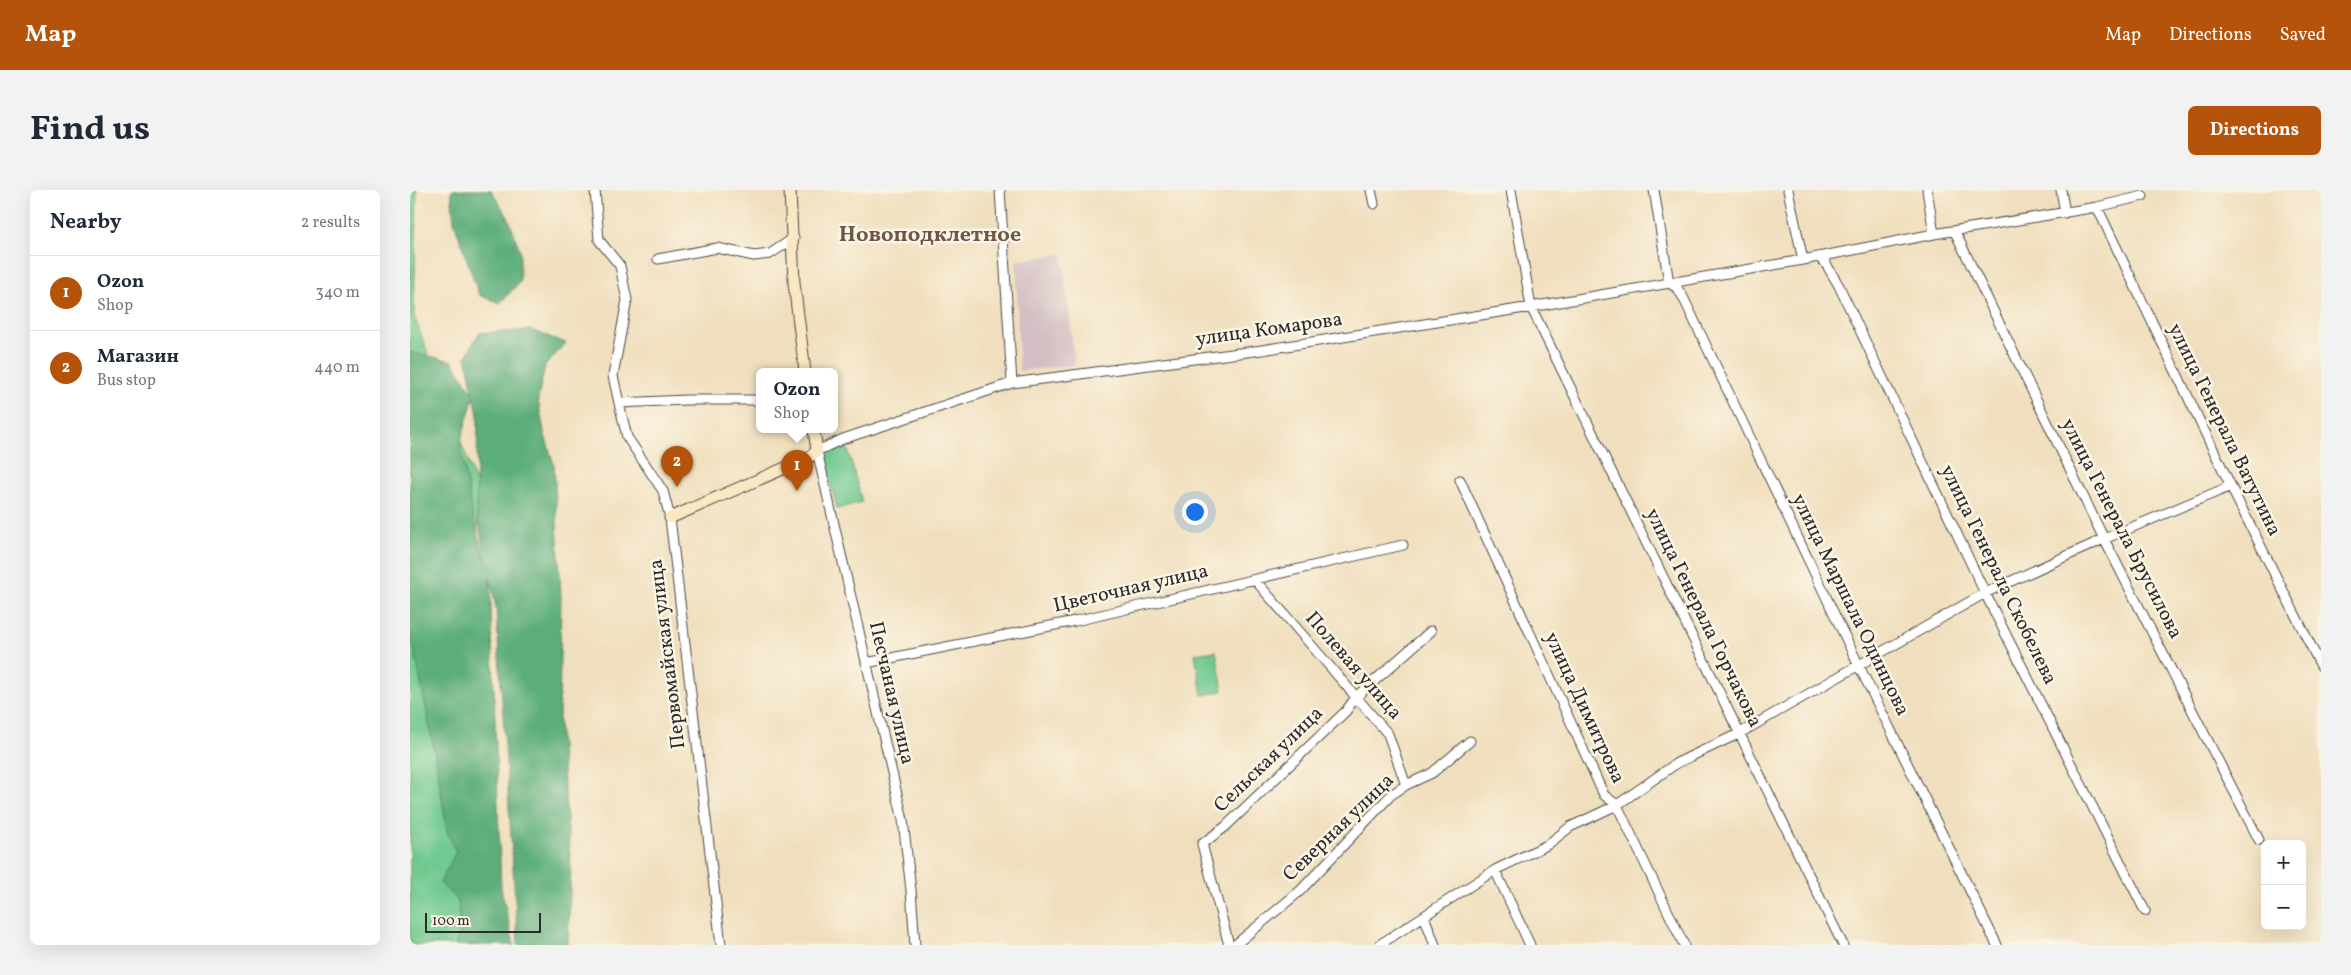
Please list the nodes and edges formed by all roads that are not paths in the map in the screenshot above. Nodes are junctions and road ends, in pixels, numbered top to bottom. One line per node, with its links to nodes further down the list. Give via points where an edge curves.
1 (595, 190): 25 (street, Первомайская улица, via 599,240 620,266 627,300 613,376)
2 (790, 190): 16 (street)
3 (1000, 190): 23 (street)
4 (1371, 190): 11 (street)
5 (1511, 190): 21 (street)
6 (1654, 190): 20 (street)
7 (1788, 190): 19 (street)
8 (1927, 190): 15 (street)
9 (2061, 190): 13 (street)
10 (2143, 196): 12 (street, улица Комарова)
11 (1374, 204)
12 (2097, 207): 13 (street, улица Комарова); 29 (street, улица Генерала Ватутина)
13 (2065, 213): 14 (street, улица Комарова)
14 (1955, 232): 15 (street, улица Комарова); 31 (street, улица Генерала Брусилова)
15 (1934, 234): 17 (street, улица Комарова)
16 (794, 238): 18 (street, via 770,254 754,256 717,248); 22 (street, via 794,283)
17 (1818, 257): 19 (street, улица Комарова); 34 (street, улица Генерала Скобелева, via 1825,262 1839,286)
18 (658, 259)
19 (1803, 260): 20 (street, улица Комарова)
20 (1669, 283): 21 (street, улица Комарова); 37 (street, улица Маршала Одинцова, via 1683,297)
21 (1530, 307): 23 (street, улица Комарова, via 1262,350); 40 (street, улица Генерала Горчакова)
22 (805, 368)
23 (1012, 383): 27 (street, улица Комарова, via 852,436)
24 (756, 400): 25 (street)
25 (619, 403): 30 (street, Первомайская улица, via 627,437 663,491)
26 (814, 433): 27 (street)
27 (817, 451): 30 (street, via 808,458); 36 (street, Песчаная улица)
28 (1460, 480): 43 (street, улица Димитрова, via 1604,795)
29 (2231, 486): 31 (street); 38 (street, улица Генерала Ватутина)
30 (670, 518): 48 (street, Первомайская улица)
31 (2104, 539): 34 (street); 44 (street, улица Генерала Брусилова)
32 (1403, 545): 33 (street, Цветочная улица)
33 (1255, 580): 36 (street, Цветочная улица, via 1075,621); 39 (street, Полевая улица)
34 (1985, 593): 37 (street); 46 (street, улица Генерала Скобелева)
35 (1431, 631): 39 (street, Сельская улица)
36 (866, 663): 49 (street, Песчаная улица, via 903,820)
37 (1859, 666): 40 (street); 57 (street, улица Маршала Одинцова)
38 (2321, 666)
39 (1356, 697): 42 (street, Полевая улица, via 1392,739); 50 (street, Сельская улица, via 1346,711 1232,820 1202,844)
40 (1740, 733): 43 (street, via 1677,763); 56 (street, улица Генерала Горчакова)
41 (1470, 741): 42 (street, Северная улица, via 1432,773)
42 (1406, 785): 51 (street, Северная улица, via 1366,819 1348,843 1300,891)
43 (1617, 805): 45 (street, via 1570,827 1547,845); 55 (street, улица Димитрова)
44 (2259, 840)
45 (1495, 870): 47 (street); 54 (street)
46 (2145, 911)
47 (1424, 916): 52 (street); 53 (street)
48 (721, 945)
49 (915, 945)
50 (1228, 945)
51 (1234, 945)
52 (1379, 945)
53 (1435, 945)
54 (1530, 945)
55 (1684, 945)
56 (1843, 945)
57 (1997, 945)

